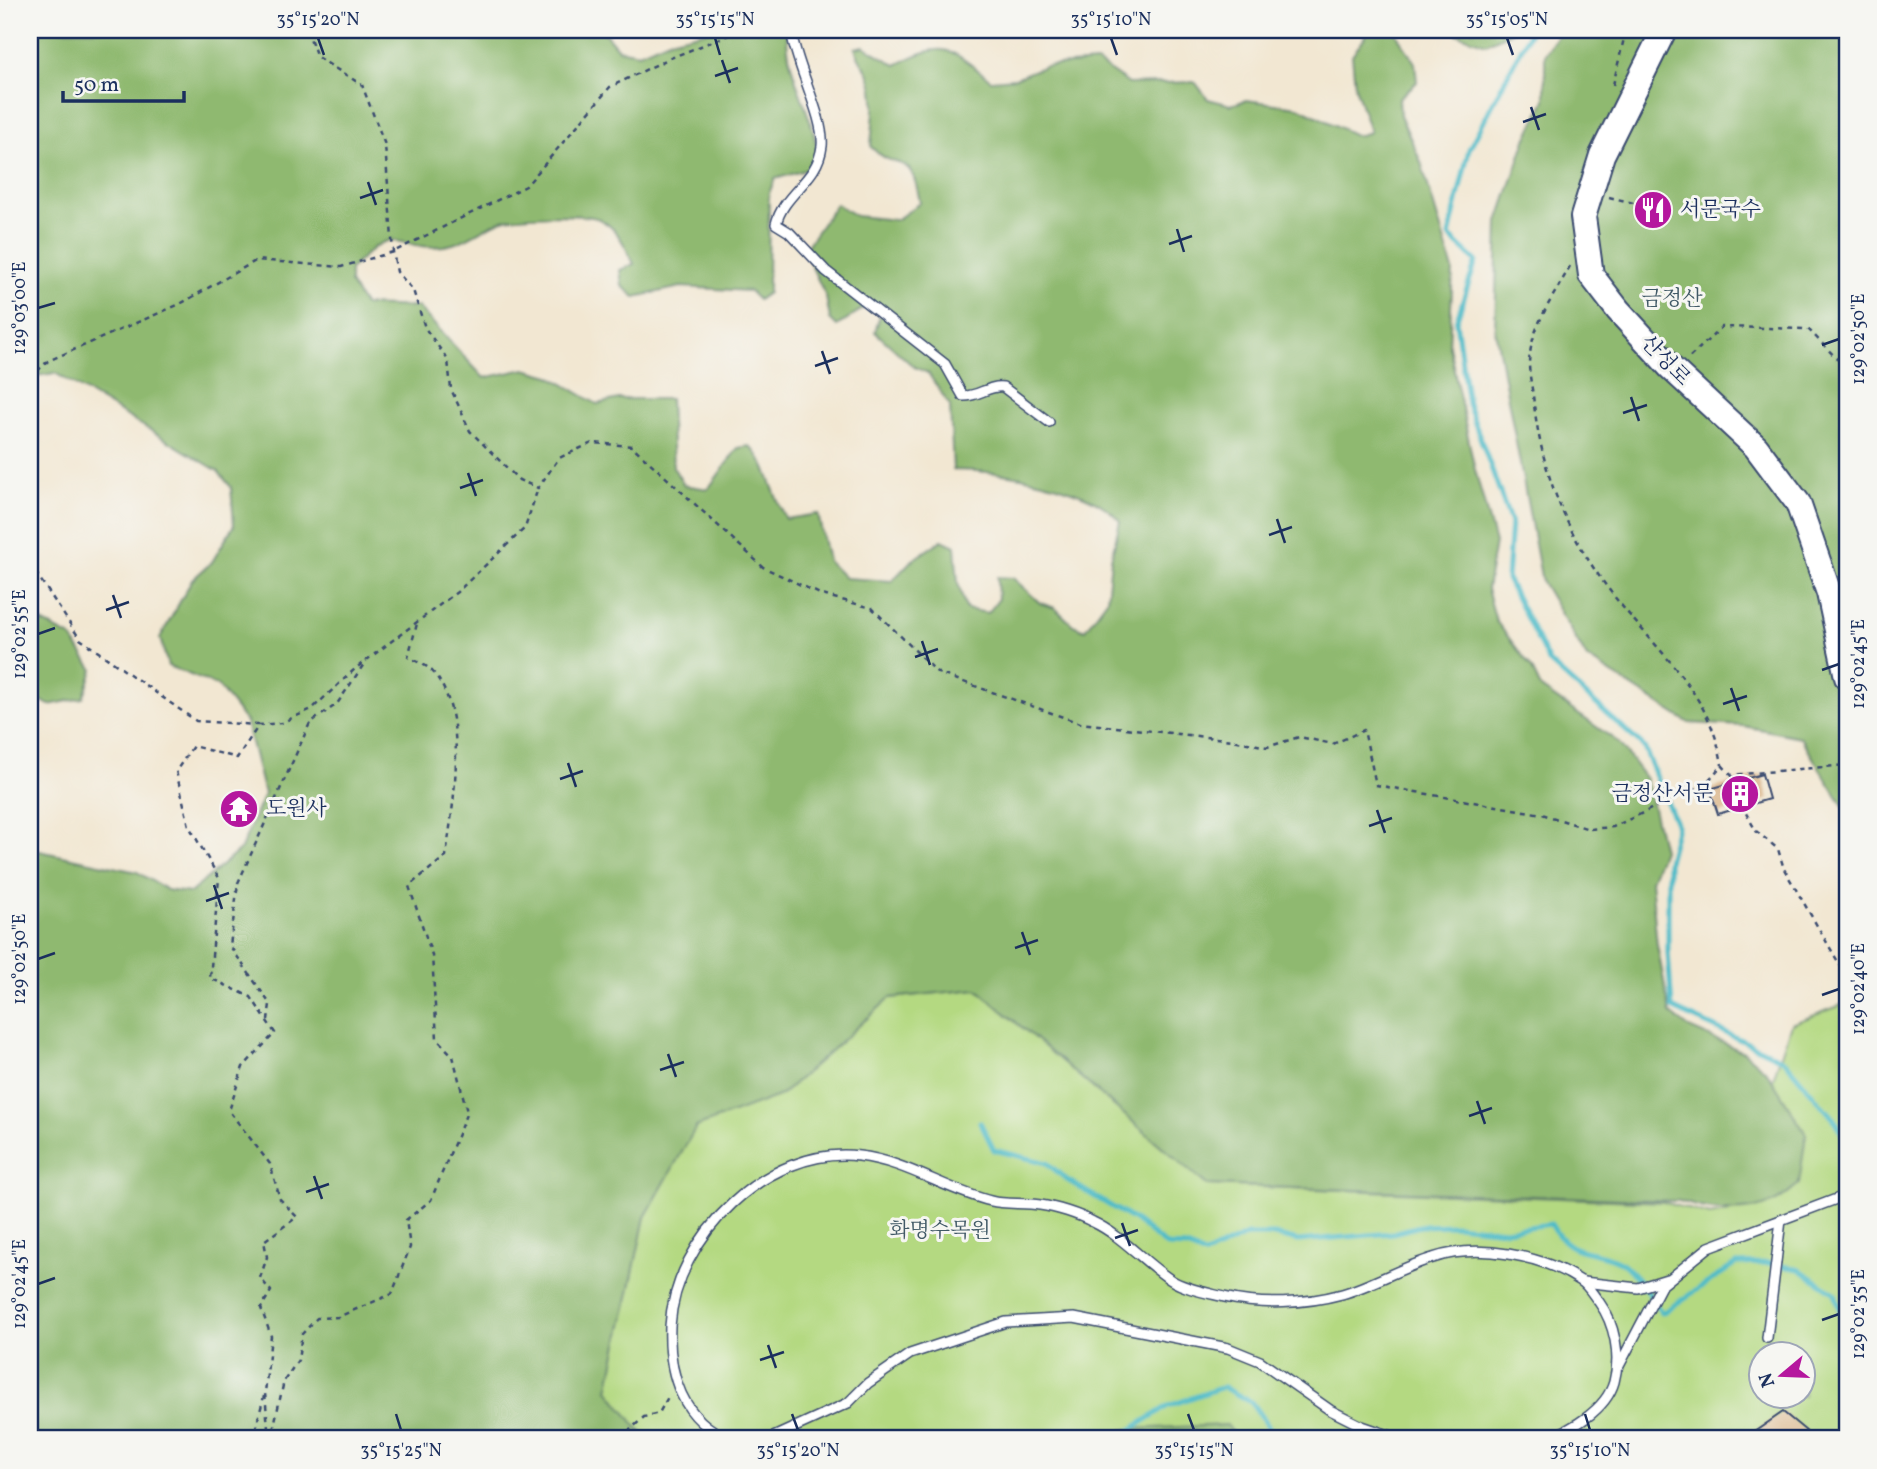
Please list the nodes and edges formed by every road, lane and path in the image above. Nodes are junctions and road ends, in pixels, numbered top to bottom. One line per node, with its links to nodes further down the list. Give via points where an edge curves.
1 (307, 30): 9 (path, via 317,57 362,85 381,133)
2 (741, 30): 9 (path, via 610,88 527,186)
3 (791, 30): 14 (lane, via 822,146 809,181 780,210 776,224 826,271 945,364 963,396 1003,387)
4 (1626, 30): 6 (path)
5 (1664, 30): 7 (main road, 산성로, via 1602,155)
6 (1610, 94)
7 (1592, 192): 8 (path); 19 (main road, 산성로, via 1583,217 1591,275 1670,367 1756,447 1798,503 1829,593)
8 (1642, 205)
9 (393, 252): 13 (path, via 341,267 257,260 180,304 48,360); 15 (path, via 397,272 413,290 425,328 448,360 451,389 470,431 519,480)
10 (1573, 259): 21 (path, via 1543,309 1529,362 1539,446 1572,536 1599,579 1696,693 1718,737)
11 (1682, 364): 12 (path, via 1722,327 1808,329)
12 (1847, 369)
13 (30, 378)
14 (1049, 422)
15 (538, 488): 17 (path, via 524,528 457,592); 21 (path, via 559,458 592,443 632,446 763,567 821,595 872,608 938,673 1080,723 1268,747 1299,737 1333,744 1364,730 1376,786 1542,814 1589,829 1613,827 1706,783)
16 (30, 564): 20 (path, via 80,639 196,721)
17 (418, 620): 18 (path); 35 (path, via 408,657 431,669 447,694 458,762 446,856 409,886 432,955 437,1039 453,1056 467,1112 431,1200 405,1220 410,1247 393,1294 338,1317 317,1318 302,1334 298,1360 284,1381)
18 (368, 658): 20 (path, via 312,709 281,723); 25 (path, via 337,704 310,723 238,883 230,946 270,1004)
19 (1847, 677)
20 (259, 725): 25 (path, via 237,758 193,746 176,771 189,826 219,878 210,978 251,997)
21 (1722, 765): 23 (path)
22 (1847, 765): 23 (path)
23 (1731, 775): 24 (path, via 1756,831 1778,849 1784,869)
24 (1847, 972)
25 (268, 1021): 33 (path, via 275,1033 243,1067 229,1111 270,1164 280,1199 297,1217 264,1241 267,1257 260,1278 271,1292 261,1308 271,1336)
26 (1847, 1195): 27 (lane)
27 (1781, 1220): 28 (lane, via 1709,1247); 30 (lane)
28 (1671, 1278): 29 (lane, via 1637,1288); 31 (lane, via 1658,1291)
29 (1583, 1282): 31 (lane, via 1603,1308 1618,1352); 32 (lane, via 1528,1257 1473,1252 1436,1256 1342,1294 1291,1304 1228,1298 1175,1283 1094,1222 1042,1205 993,1202 883,1160 836,1154 785,1168 763,1181 724,1210 700,1241 679,1281 670,1320 669,1355)
30 (1767, 1338)
31 (1617, 1370): 40 (lane, via 1611,1391 1576,1428)
32 (676, 1383): 36 (path, via 659,1413 644,1417); 37 (lane, via 691,1415 712,1433)
33 (265, 1393): 34 (path); 35 (path)
34 (253, 1439)
35 (270, 1439)
36 (620, 1439)
37 (730, 1439)
38 (769, 1439): 39 (lane, via 848,1404 868,1383 910,1354 1006,1322 1074,1318 1228,1348 1260,1361 1330,1410)
39 (1400, 1439)
40 (1547, 1439)

